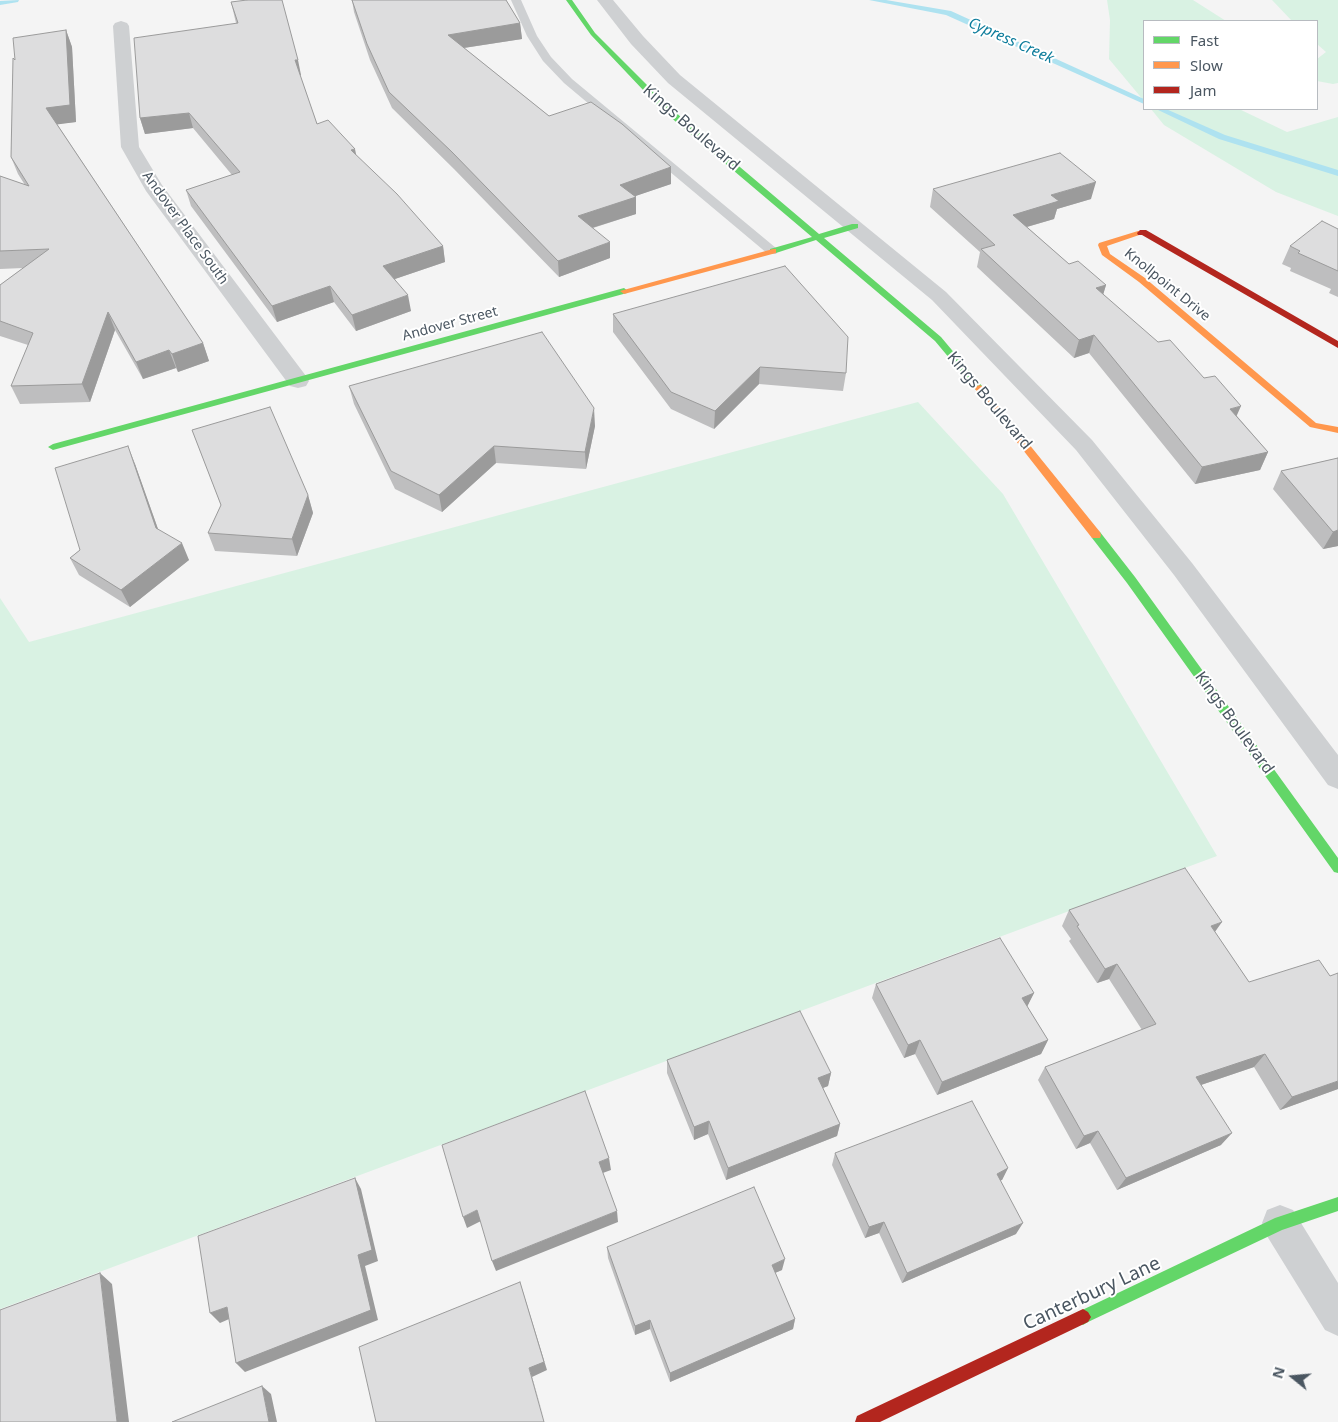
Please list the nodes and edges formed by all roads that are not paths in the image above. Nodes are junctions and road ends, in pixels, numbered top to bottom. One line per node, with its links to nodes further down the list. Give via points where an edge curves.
1 (516, 0): 7 (lane, via 532,36 563,76)
2 (569, 0): 6 (street, Kings Boulevard, via 593,34 665,108)
3 (605, 0): 5 (street, Kings Boulevard, via 674,79)
4 (121, 26): 9 (street, Andover Place South, via 130,147 153,187)
5 (854, 226): 6 (street, Andover Street); 12 (street, Kings Boulevard, via 939,296 1084,445 1183,569)
6 (819, 238): 7 (street, Andover Street); 13 (street, Kings Boulevard, via 938,340 1030,450 1131,580)
7 (772, 251): 9 (street, Andover Street)
8 (1338, 345): 10 (street, Knollpoint Drive, via 1143,232 1102,245 1106,256 1142,280 1313,424)
9 (298, 381): 11 (street, Andover Street)
10 (1338, 430)
11 (52, 447)
12 (1338, 777)
13 (1338, 868)
14 (1338, 1204): 15 (street, Canterbury Lane)
15 (1280, 1224): 16 (street); 17 (street, Canterbury Lane)
16 (1338, 1317)
17 (863, 1422)

